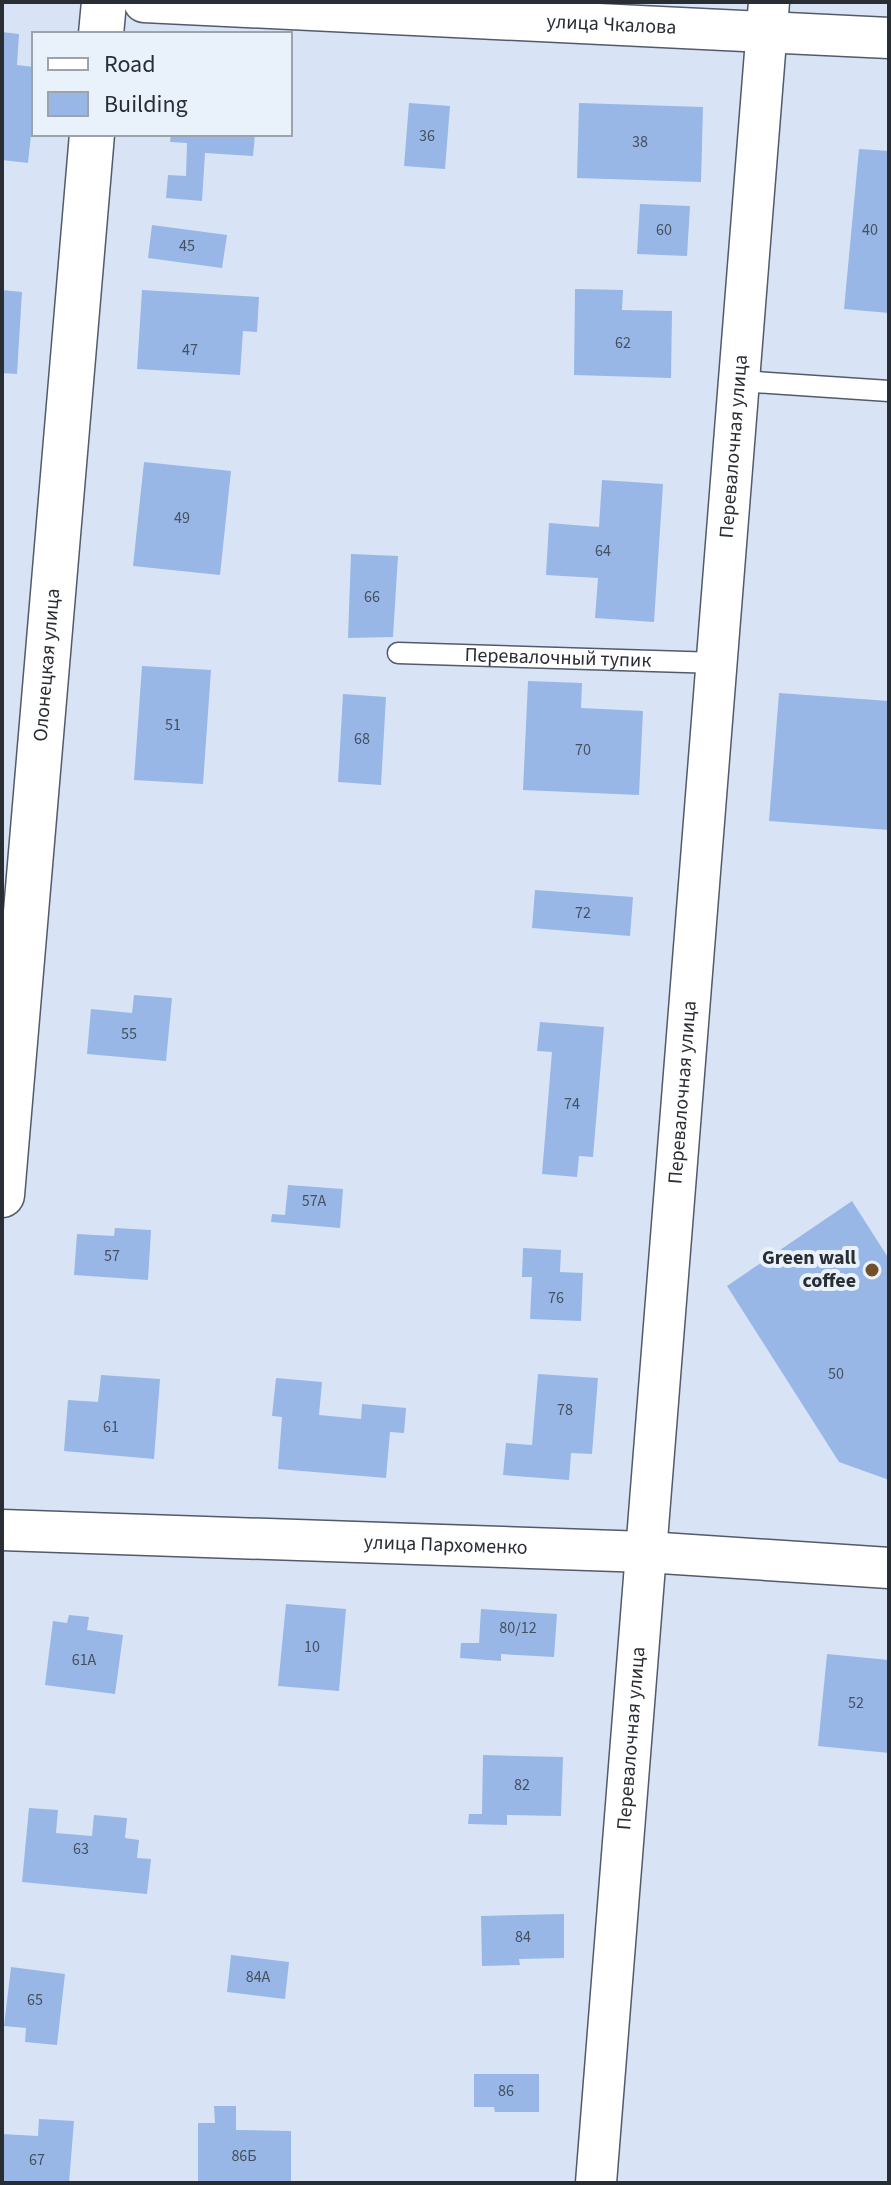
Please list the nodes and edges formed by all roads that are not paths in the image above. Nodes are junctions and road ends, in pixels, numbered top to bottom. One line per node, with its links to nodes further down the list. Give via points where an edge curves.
1 (104, 2): 4 (main road)
2 (144, 2): 3 (street, улица Чкалова)
3 (768, 17): 5 (street, улица Чкалова); 7 (street, Перевалочная улица)
4 (101, 32)
5 (889, 38)
6 (92, 136): 11 (main road, Олонецкая улица)
7 (740, 381): 8 (lane); 10 (street, Перевалочная улица)
8 (889, 391)
9 (398, 653): 10 (lane, Перевалочный тупик)
10 (718, 663): 13 (street, Перевалочная улица)
11 (2, 1195)
12 (2, 1530): 13 (street, улица Пархоменко)
13 (646, 1552): 14 (street, улица Пархоменко); 15 (street, Перевалочная улица)
14 (889, 1568)
15 (596, 2183)

